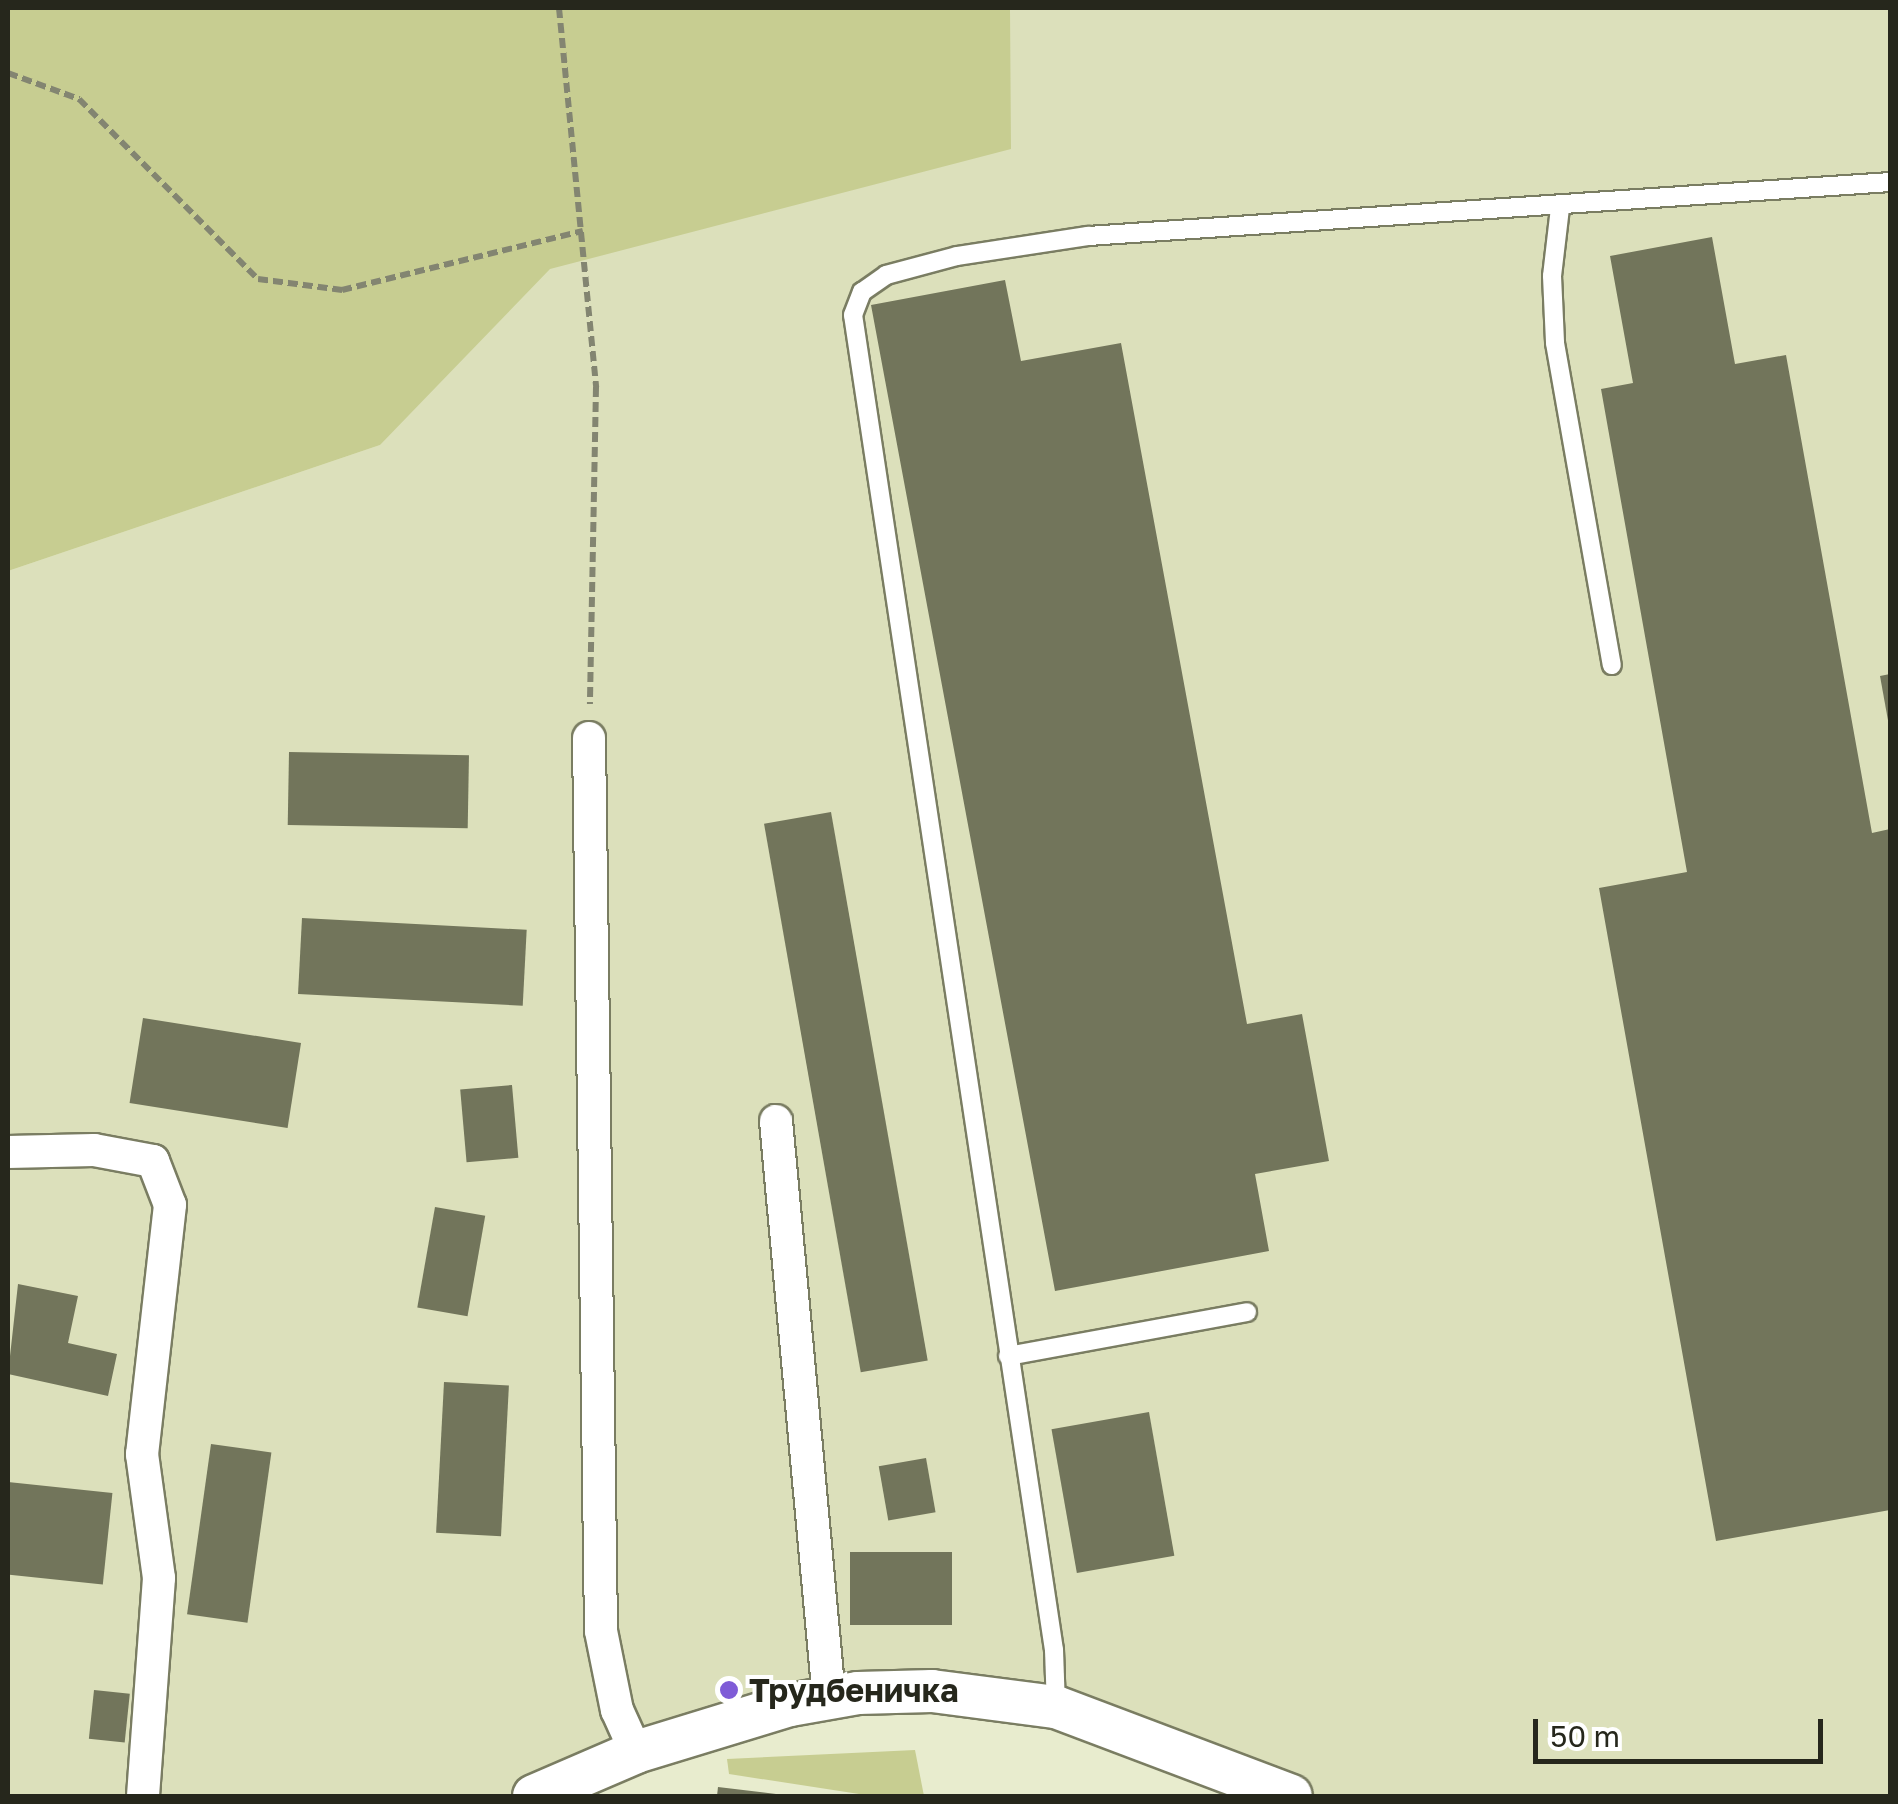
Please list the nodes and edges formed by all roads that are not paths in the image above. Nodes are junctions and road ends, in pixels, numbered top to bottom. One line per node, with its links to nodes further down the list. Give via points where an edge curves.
1 (1890, 182): 2 (lane)
2 (1560, 208): 3 (lane, via 1552,276 1555,343); 8 (lane, via 1088,236 957,256 886,275 862,292 853,315)
3 (1612, 664)
4 (590, 738): 11 (street, via 600,1631 618,1710)
5 (776, 1121): 9 (street)
6 (8, 1152): 12 (street, via 94,1150 153,1162 170,1205 142,1454 159,1578)
7 (1246, 1312): 8 (lane)
8 (1008, 1356): 10 (lane, via 1054,1650)
9 (829, 1698): 10 (street, via 932,1691); 11 (street)
10 (1056, 1707): 14 (street)
11 (636, 1752): 13 (street)
12 (143, 1796)
13 (534, 1796)
14 (1290, 1796)

